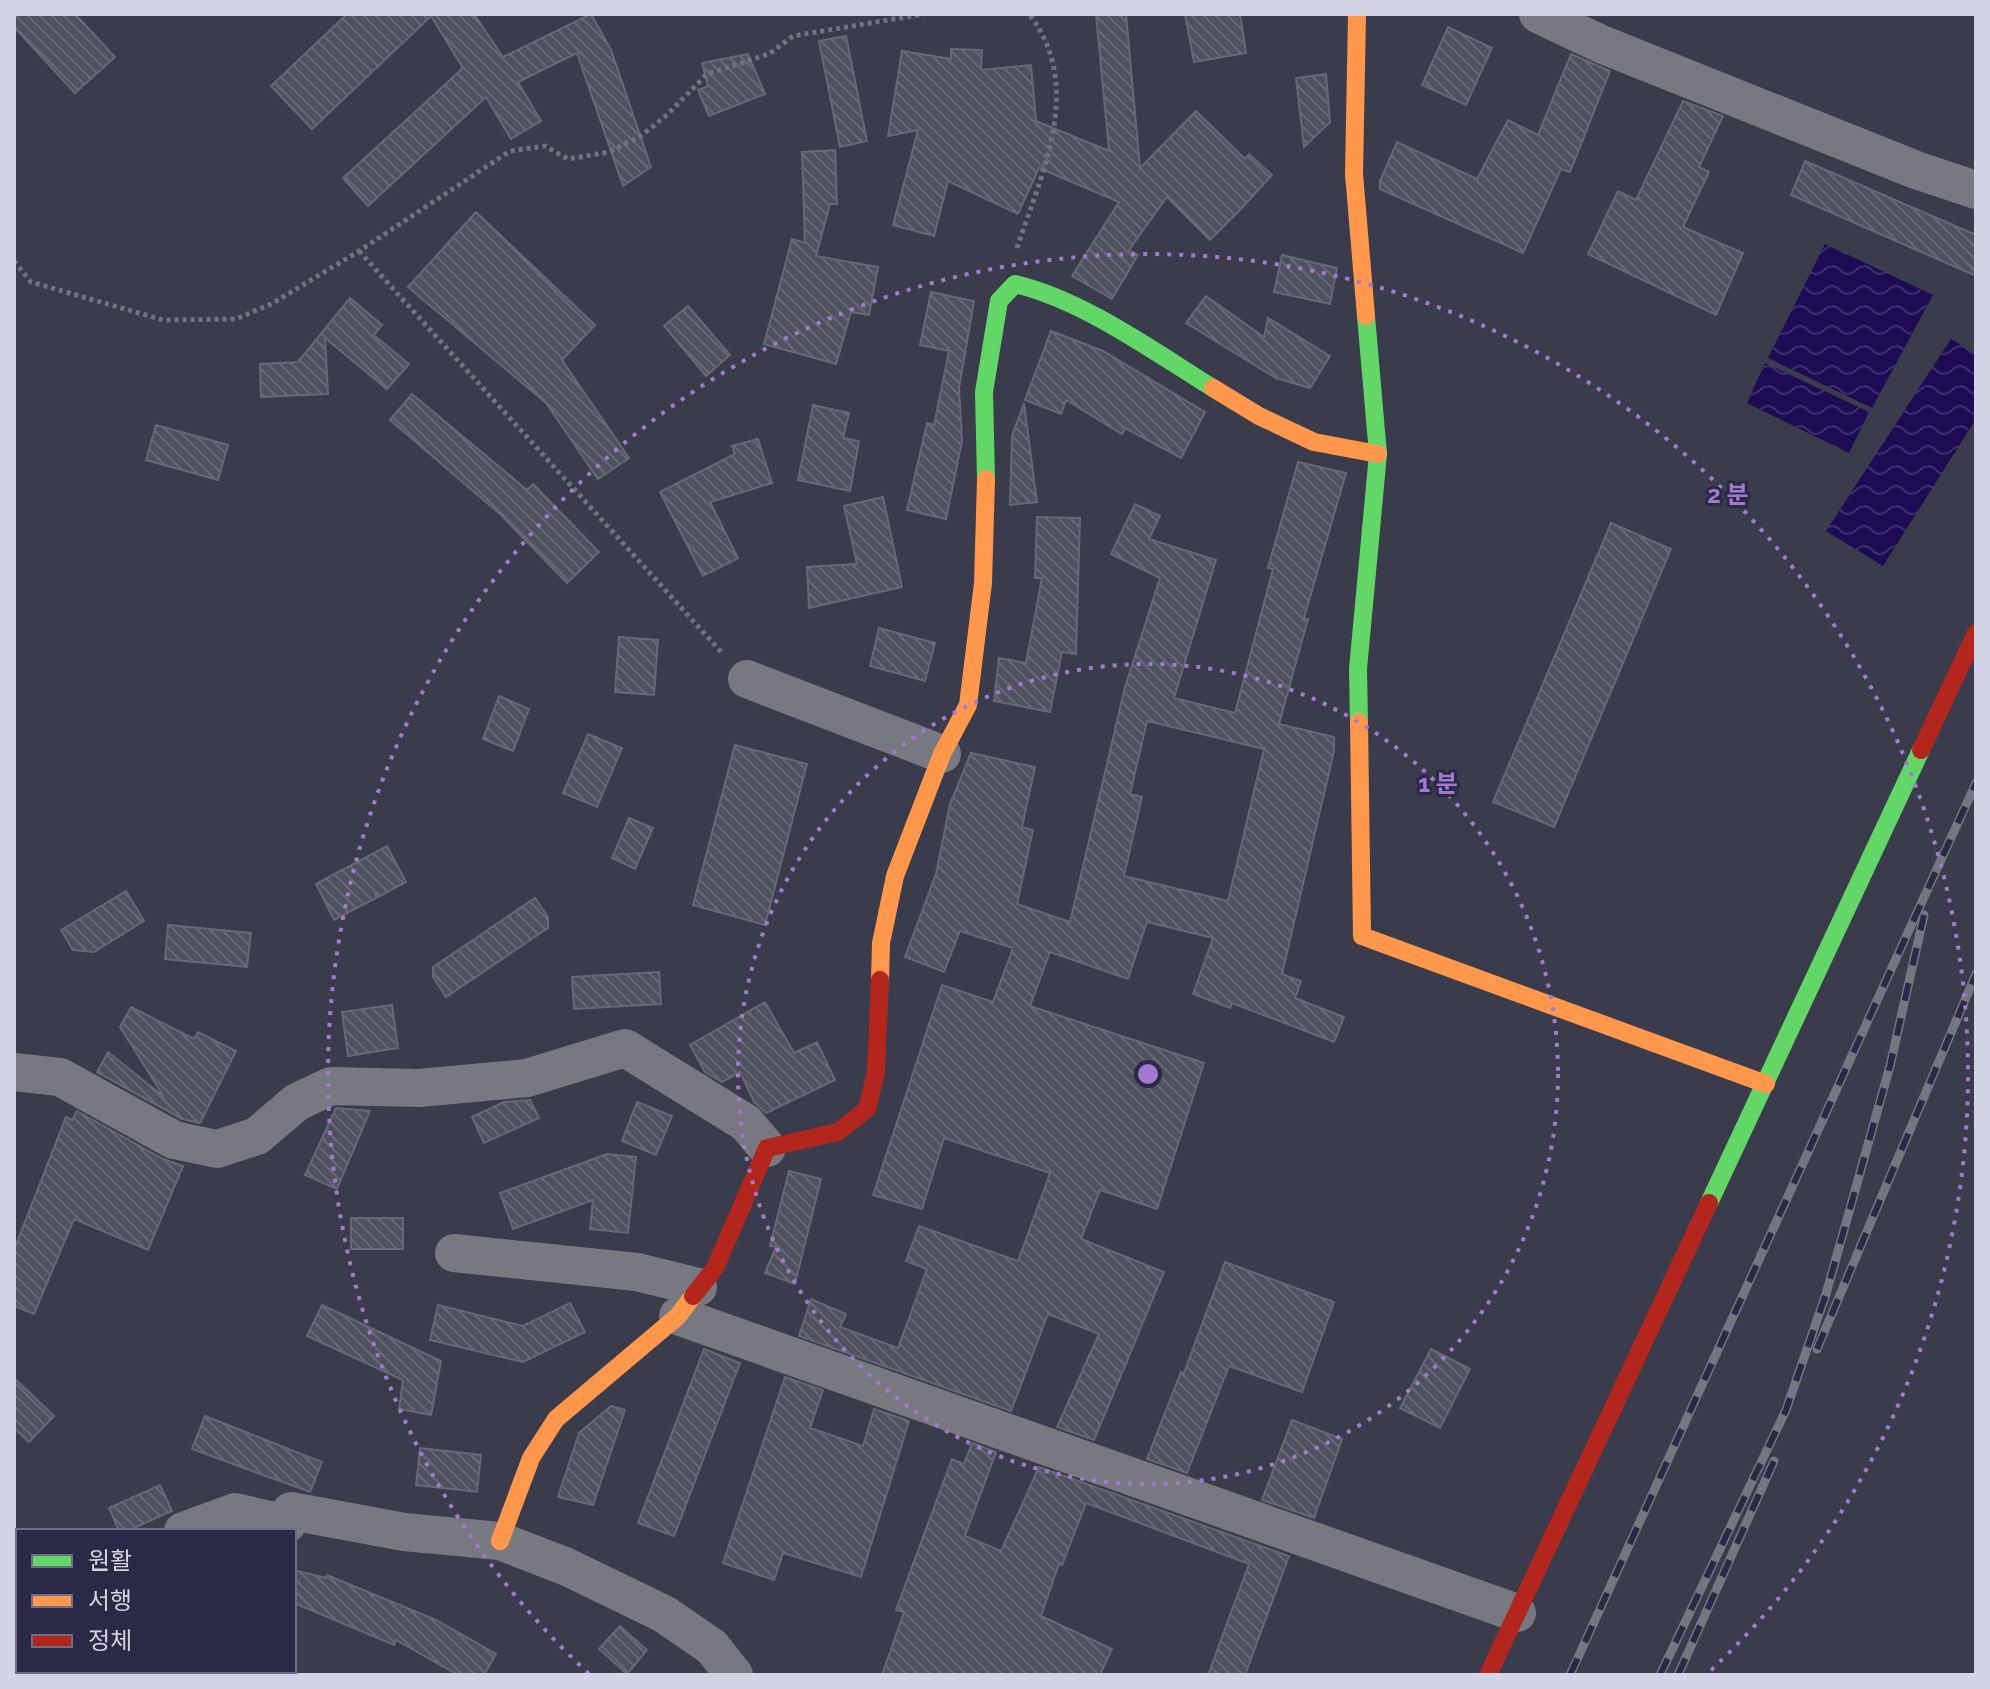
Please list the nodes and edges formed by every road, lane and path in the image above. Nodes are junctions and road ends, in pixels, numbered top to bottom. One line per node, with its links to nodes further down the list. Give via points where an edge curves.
1 (924, 14): 6 (path, via 793,36 769,54 707,74 650,129 609,152 568,159 545,146 510,151)
2 (1029, 14): 8 (path, via 1042,31 1059,87 1055,132)
3 (1357, 14): 9 (street, via 1354,174)
4 (1538, 14): 5 (street, via 1615,50)
5 (1976, 190)
6 (359, 251): 7 (path, via 236,319 163,320 31,282); 11 (path)
7 (14, 261)
8 (999, 301): 9 (street, via 1015,284 1041,290 1259,416 1314,442); 12 (street, via 984,392 987,443 978,652 968,705)
9 (1378, 454): 14 (street, via 1358,669 1362,936)
10 (1976, 633): 14 (street)
11 (747, 679): 12 (street)
12 (942, 754): 15 (street, via 895,876 881,943 876,1073 867,1109 838,1132)
13 (14, 1072): 15 (street, via 60,1077 174,1140 217,1149 257,1136 297,1102 331,1086 419,1088 527,1078 625,1048 746,1123)
14 (1766, 1084): 20 (street)
15 (767, 1148): 17 (street, via 715,1268)
16 (454, 1253): 17 (street, via 637,1272)
17 (688, 1302): 19 (street, via 556,1419 531,1458); 20 (street)
18 (188, 1529): 19 (street, via 235,1512 287,1524 291,1511 404,1532)
19 (500, 1541): 21 (street, via 664,1614 712,1647)
20 (1517, 1613): 22 (street)
21 (734, 1675)
22 (1488, 1675)

